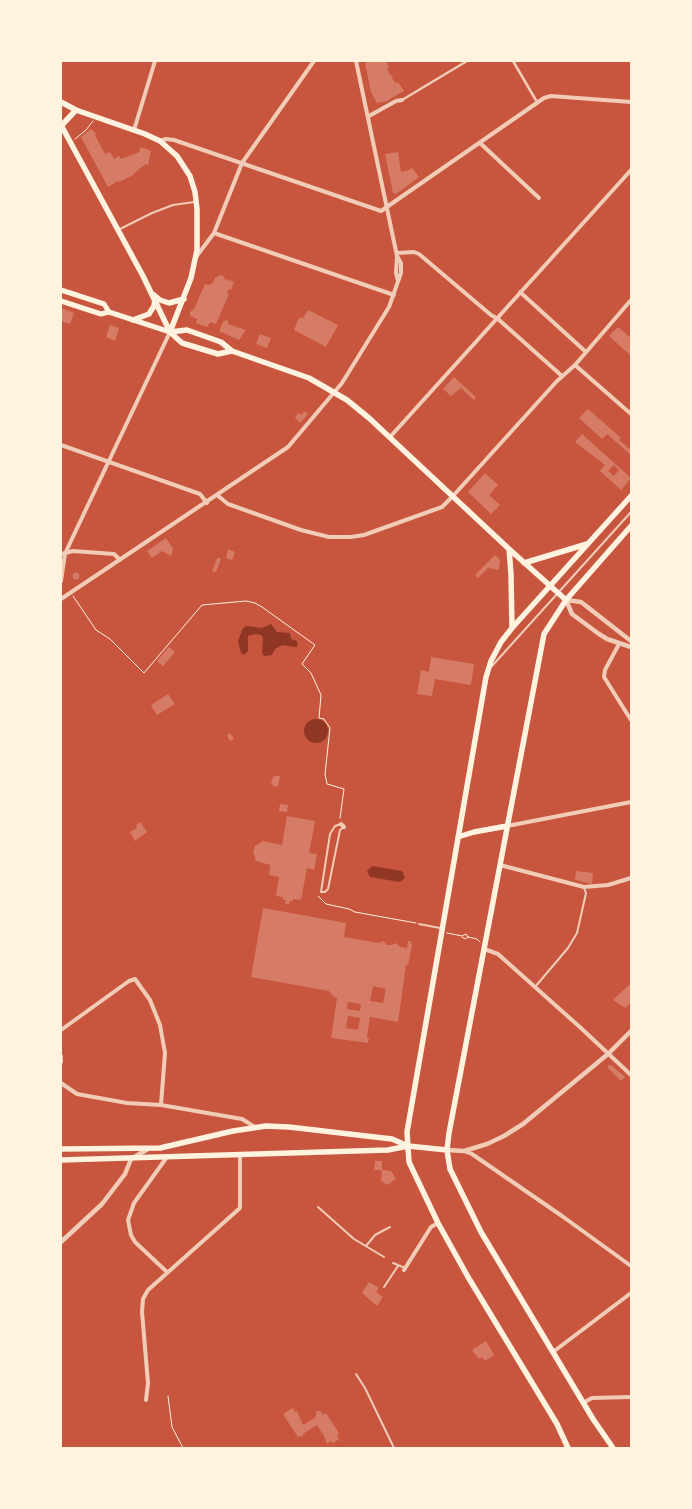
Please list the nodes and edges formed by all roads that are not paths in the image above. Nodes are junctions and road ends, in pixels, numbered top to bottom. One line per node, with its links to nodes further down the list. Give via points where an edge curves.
1 (155, 61): 13 (street)
2 (314, 61): 16 (street)
3 (356, 61): 11 (street)
4 (467, 61): 6 (street)
5 (513, 61): 8 (street)
6 (402, 100): 11 (street)
7 (61, 102): 10 (main road)
8 (537, 102): 9 (street, via 551,96); 15 (street)
9 (631, 102)
10 (76, 110): 12 (main road); 13 (main road)
11 (369, 116): 20 (street)
12 (61, 125): 21 (main road)
13 (134, 130): 14 (main road)
14 (160, 141): 16 (street, via 174,140); 19 (main road, via 184,165 192,181)
15 (480, 143): 18 (street); 20 (street)
16 (242, 163): 20 (street, via 380,211); 22 (street)
17 (631, 170): 26 (street)
18 (539, 198)
19 (196, 201): 21 (lane, via 173,205); 24 (main road)
20 (387, 208): 23 (street)
21 (119, 230): 28 (main road)
22 (214, 233): 24 (street); 27 (street)
23 (397, 254): 27 (street, via 402,269); 33 (street, via 419,254)
24 (195, 258): 29 (main road)
25 (61, 290): 32 (main road, via 104,304)
26 (520, 292): 33 (street); 37 (street)
27 (394, 295): 40 (street)
28 (154, 296): 29 (main road, via 169,303); 34 (main road, via 154,306 149,314); 35 (main road)
29 (184, 299): 35 (main road)
30 (631, 300): 37 (street)
31 (61, 301): 32 (main road, via 101,314)
32 (109, 312): 34 (main road)
33 (498, 319): 39 (street); 42 (street)
34 (133, 320): 35 (main road)
35 (170, 332): 36 (main road, via 187,330 221,342); 36 (main road, via 182,343 218,354); 44 (street)
36 (232, 351): 40 (main road, via 308,378)
37 (586, 352): 38 (street)
38 (575, 365): 39 (street); 41 (street)
39 (562, 376): 46 (street)
40 (336, 392): 42 (main road); 45 (street, via 288,447)
41 (631, 414)
42 (390, 437): 46 (main road)
43 (61, 445): 44 (street)
44 (108, 462): 48 (street, via 200,494); 53 (street)
45 (217, 496): 46 (street, via 228,504 317,535 340,538 368,534 442,507); 48 (street)
46 (453, 496): 52 (main road)
47 (631, 496): 51 (main road)
48 (207, 503): 54 (street)
49 (631, 512): 59 (lane)
50 (631, 526): 61 (main road)
51 (587, 544): 55 (main road); 57 (main road)
52 (509, 549): 55 (main road); 62 (main road)
53 (63, 554): 54 (street, via 73,551 114,554); 56 (street)
54 (120, 560): 60 (street)
55 (524, 563): 57 (main road)
56 (61, 581)
57 (550, 585): 59 (main road); 62 (main road)
58 (61, 592): 60 (street)
59 (559, 593): 61 (main road); 66 (lane)
60 (63, 598)
61 (566, 600): 63 (street, via 581,602); 64 (street, via 572,614); 72 (main road, via 541,643)
62 (512, 628): 66 (main road, via 496,650)
63 (631, 642)
64 (619, 644): 65 (street); 68 (street)
65 (631, 647)
66 (488, 670): 73 (main road)
67 (599, 674): 68 (street)
68 (604, 677): 69 (street)
69 (631, 720)
70 (631, 802): 72 (street)
71 (342, 824): 71 (lane, via 335,826 330,834 321,892 328,889)
72 (507, 826): 73 (main road); 74 (main road)
73 (458, 837): 78 (main road)
74 (500, 865): 76 (street); 79 (main road)
75 (631, 878): 76 (street, via 608,885)
76 (584, 887): 80 (lane, via 586,894 577,933)
77 (419, 924): 78 (lane)
78 (442, 928): 90 (main road, via 407,1132)
79 (484, 949): 80 (street, via 498,954); 93 (main road)
80 (535, 987): 83 (street)
81 (61, 1030): 88 (street, via 135,979 150,1000 160,1025 165,1053)
82 (631, 1031): 83 (street)
83 (608, 1054): 86 (street); 94 (street, via 523,1124 487,1144)
84 (61, 1056): 85 (street)
85 (61, 1062)
86 (631, 1075)
87 (61, 1083): 88 (street, via 77,1094)
88 (161, 1105): 89 (street, via 242,1119)
89 (255, 1127): 90 (main road, via 289,1127 392,1139); 92 (main road)
90 (408, 1146): 93 (main road); 95 (main road, via 388,1150); 100 (main road, via 409,1162)
91 (61, 1149): 92 (main road)
92 (148, 1149): 97 (street)
93 (447, 1150): 94 (street); 112 (main road, via 450,1169 477,1223)
94 (464, 1151): 107 (street)
95 (240, 1154): 96 (main road); 109 (street, via 240,1208)
96 (167, 1157): 97 (main road); 109 (street, via 134,1203 128,1220 135,1242)
97 (131, 1159): 98 (main road); 102 (street, via 125,1174 102,1204)
98 (61, 1160)
99 (318, 1207): 103 (lane)
100 (438, 1223): 108 (street, via 431,1228); 118 (main road)
101 (390, 1227): 103 (lane, via 375,1235)
102 (61, 1242)
103 (366, 1246): 104 (lane)
104 (384, 1257)
105 (393, 1263): 106 (lane)
106 (398, 1266): 108 (lane); 110 (lane)
107 (631, 1266)
108 (404, 1269)
109 (167, 1272): 115 (street, via 143,1299 148,1383)
110 (384, 1288)
111 (631, 1294): 112 (street)
112 (553, 1352): 116 (main road)
113 (356, 1374): 117 (lane)
114 (631, 1397): 116 (street, via 592,1398)
115 (146, 1400)
116 (584, 1403): 119 (main road)
117 (394, 1448)
118 (568, 1448)
119 (613, 1448)

